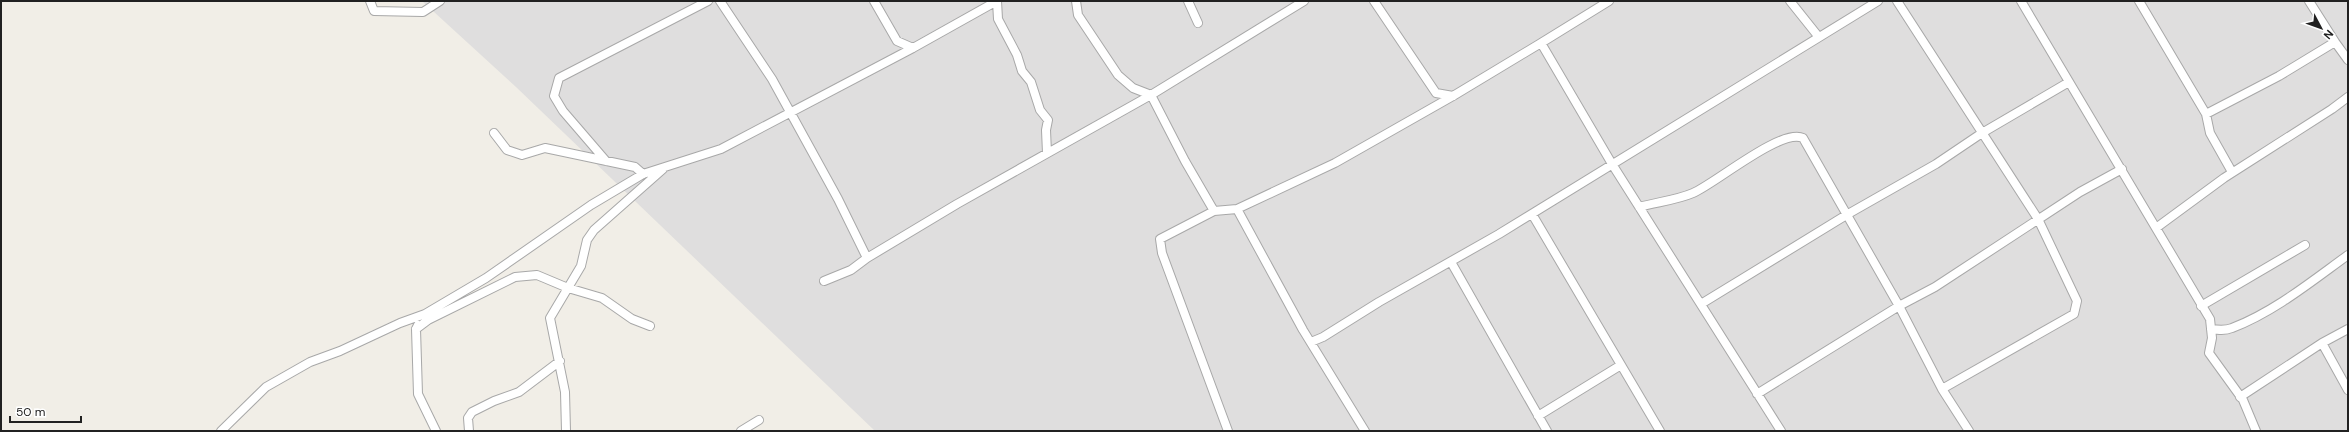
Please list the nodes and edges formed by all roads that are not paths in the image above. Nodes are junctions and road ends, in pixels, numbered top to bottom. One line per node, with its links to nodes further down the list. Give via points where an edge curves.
1 (370, 1): 2 (street, via 374,11 424,12)
2 (440, 1)
3 (708, 1): 33 (street, via 559,78 554,96 563,111)
4 (720, 1): 28 (street)
5 (874, 1): 22 (street, via 897,41)
6 (997, 1): 22 (street); 32 (street, via 998,19 1017,55 1022,71 1031,82 1040,110 1048,120)
7 (1076, 1): 25 (street, via 1078,15 1118,75 1133,88)
8 (1188, 1): 18 (street)
9 (1304, 1): 25 (street)
10 (1374, 1): 26 (street, via 1436,93)
11 (1609, 1): 21 (street)
12 (1790, 1): 19 (street)
13 (1878, 1): 19 (street)
14 (1897, 1): 31 (street)
15 (2022, 1): 24 (street)
16 (2139, 1): 29 (street)
17 (2309, 1): 20 (street)
18 (1198, 23)
19 (1818, 36): 34 (street)
20 (2335, 42): 23 (street); 29 (street, via 2279,76)
21 (1541, 43): 26 (street); 34 (street)
22 (913, 48): 28 (street)
23 (2348, 60)
24 (2069, 82): 31 (street); 36 (street)
25 (1151, 95): 32 (street); 41 (street)
26 (1453, 96): 40 (street, via 1335,162)
27 (2348, 97): 37 (street)
28 (790, 111): 35 (street, via 721,149); 48 (street)
29 (2206, 114): 37 (street, via 2210,133)
30 (494, 133): 33 (street, via 507,150 522,155 545,148)
31 (1982, 133): 43 (street, via 1936,164); 44 (street)
32 (1047, 153): 48 (street)
33 (606, 161): 38 (street, via 635,167)
34 (1612, 164): 39 (street); 42 (street)
35 (666, 167): 38 (street); 51 (street, via 594,230 587,240 581,266)
36 (2122, 170): 44 (street); 45 (street)
37 (2232, 172): 45 (street)
38 (643, 174): 55 (street, via 591,205 486,278)
39 (1640, 207): 43 (street, via 1693,193 1765,148 1799,136 1807,143); 52 (street)
40 (1237, 209): 41 (street); 60 (street)
41 (1214, 211): 75 (street, via 1160,239 1162,253)
42 (1532, 214): 49 (street); 63 (street)
43 (1848, 214): 52 (street); 53 (street)
44 (2038, 219): 53 (street, via 1935,287); 64 (street, via 2077,301 2074,314)
45 (2156, 228): 54 (street)
46 (2305, 245): 54 (street)
47 (2348, 255): 59 (street, via 2264,312 2231,328)
48 (867, 258): 50 (street, via 851,270)
49 (1451, 262): 60 (street); 68 (street)
50 (824, 281)
51 (568, 288): 56 (street, via 602,298 632,320); 58 (street, via 537,275 515,277 428,320); 62 (street, via 550,318)
52 (1701, 304): 66 (street)
53 (1899, 306): 64 (street); 66 (street)
54 (2201, 306): 59 (street, via 2210,319)
55 (425, 314): 58 (street); 70 (street, via 340,352 310,362 285,376 266,387)
56 (650, 326)
57 (2348, 328): 61 (street)
58 (416, 329): 71 (street, via 418,394)
59 (2211, 329): 67 (street, via 2210,353)
60 (1311, 342): 76 (street)
61 (2322, 343): 65 (street); 67 (street)
62 (560, 362): 72 (street, via 519,392 472,412 468,418); 73 (street, via 565,392)
63 (1621, 365): 68 (street); 78 (street)
64 (1942, 389): 80 (street)
65 (2348, 390)
66 (1757, 394): 79 (street)
67 (2240, 396): 81 (street)
68 (1538, 416): 77 (street)
69 (758, 420): 74 (street)
70 (220, 431)
71 (436, 431)
72 (468, 431)
73 (566, 431)
74 (741, 431)
75 (1227, 431)
76 (1365, 431)
77 (1547, 431)
78 (1660, 431)
79 (1781, 431)
80 (1969, 431)
81 (2256, 431)

